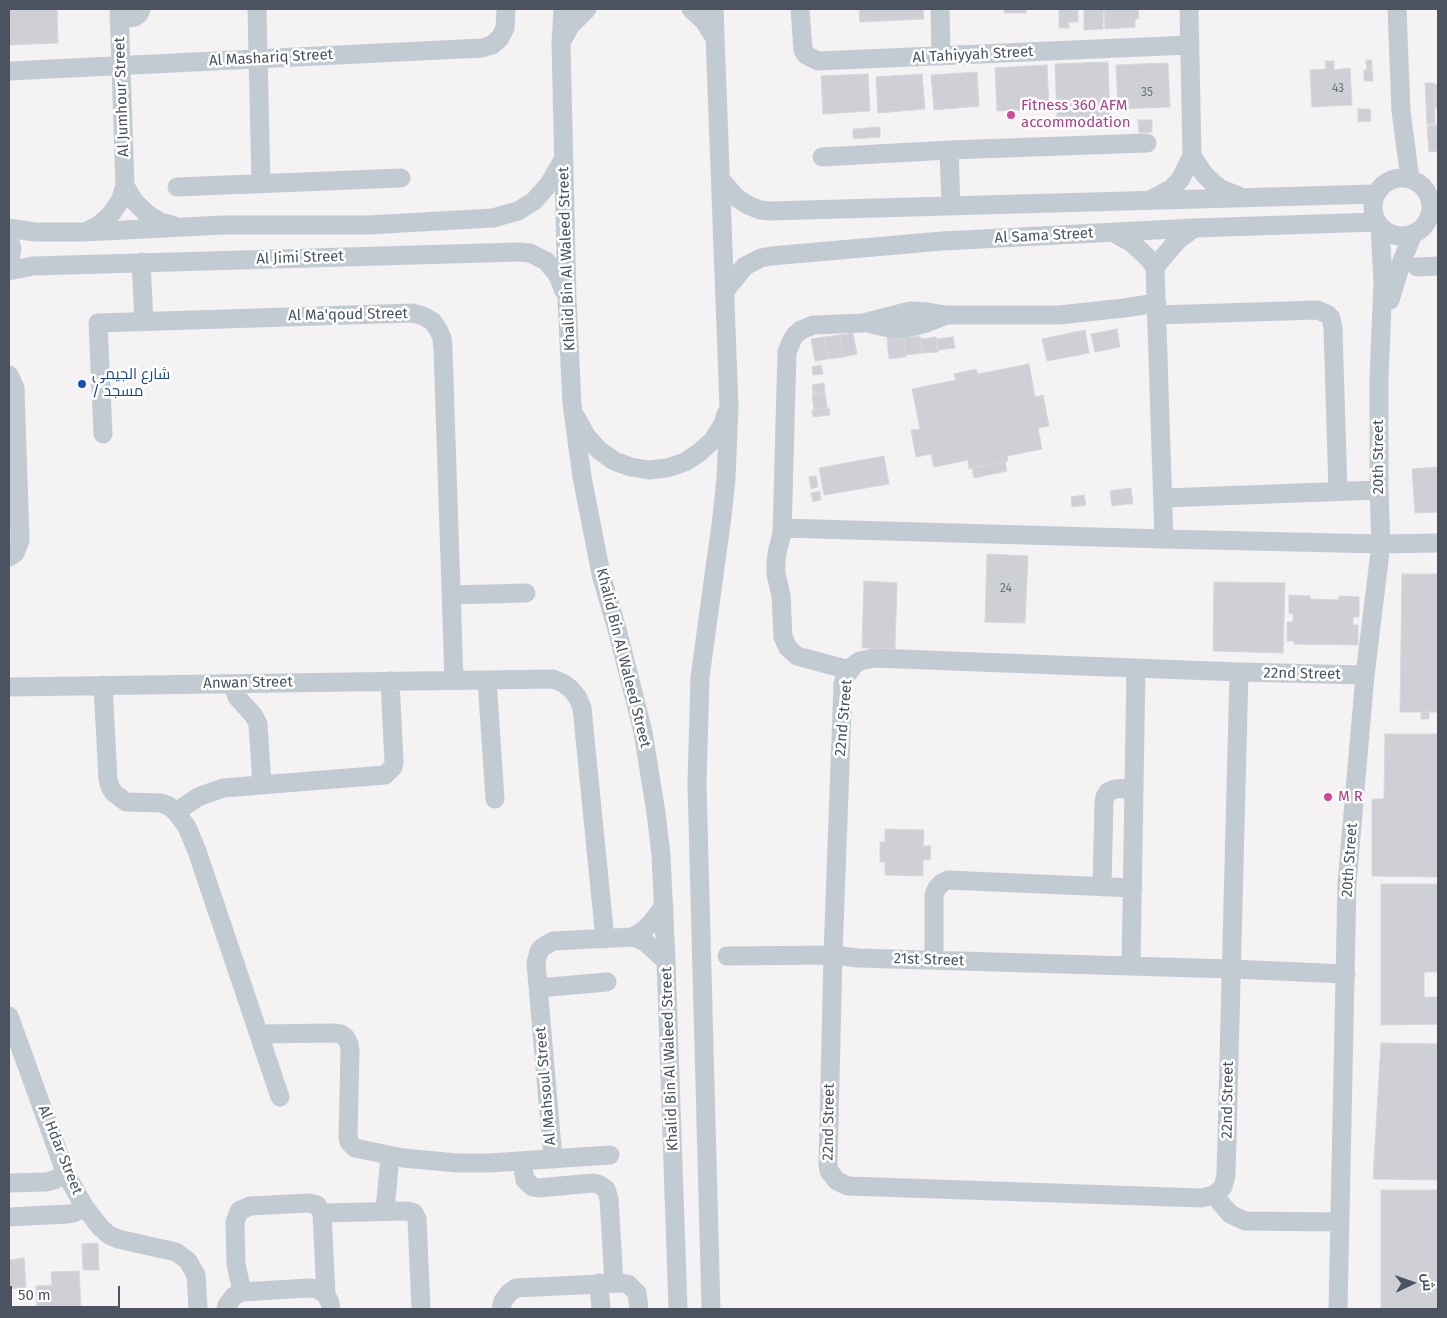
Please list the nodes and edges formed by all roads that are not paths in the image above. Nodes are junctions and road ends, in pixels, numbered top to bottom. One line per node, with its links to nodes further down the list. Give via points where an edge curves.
1 (141, 9): 12 (street, via 135,17)
2 (257, 9): 17 (street)
3 (506, 9): 17 (street, Al Mashariq Street, via 505,28 500,38 482,48)
4 (563, 9): 14 (street, Khalid Bin Al Waleed Street)
5 (588, 9): 14 (street, via 570,26)
6 (691, 9): 13 (street)
7 (714, 9): 13 (street)
8 (800, 9): 16 (street, Al Tahiyyah Street, via 803,50 812,59 824,62)
9 (940, 9): 16 (street)
10 (1189, 9): 15 (street)
11 (1397, 9): 20 (street)
12 (119, 14): 18 (street, Al Jumhour Street)
13 (715, 38): 28 (street)
14 (561, 43): 25 (street, Khalid Bin Al Waleed Street)
15 (1189, 46): 16 (street, Al Tahiyyah Street); 23 (street)
16 (941, 56)
17 (258, 59): 18 (street, Al Mashariq Street); 30 (street)
18 (121, 66): 19 (street, Al Mashariq Street); 31 (street, Al Jumhour Street)
19 (9, 71)
20 (1401, 111): 27 (street); 29 (street, via 1397,152)
21 (1147, 143): 22 (street)
22 (949, 150): 24 (street); 37 (street)
23 (1192, 156): 35 (street, via 1212,182); 36 (street, via 1180,180 1171,189)
24 (822, 158)
25 (564, 159): 39 (street, Al Jimi Street, via 534,201 518,211 493,218 367,225); 53 (street, Khalid Bin Al Waleed Street)
26 (401, 178): 30 (street)
27 (1410, 179): 29 (street); 33 (street)
28 (720, 180): 37 (street, Al Sama Street, via 737,198 760,210); 52 (street)
29 (1389, 181): 34 (street)
30 (261, 184): 32 (street)
31 (125, 186): 39 (street, via 146,213); 43 (street, Al Jumhour Street, via 111,214)
32 (177, 187)
33 (1432, 191): 40 (street, via 1432,207)
34 (1376, 194): 35 (street, Al Sama Street); 38 (street, via 1374,213)
35 (1245, 198): 36 (street, Al Sama Street)
36 (1146, 201): 37 (street, Al Sama Street)
37 (951, 206)
38 (1379, 224): 40 (street, via 1385,231 1399,236); 42 (street, Al Sama Street); 56 (street, 20th Street)
39 (176, 227): 43 (street, Al Jimi Street)
40 (1426, 227): 56 (street, 20th Street, via 1402,261)
41 (9, 228): 43 (street, Al Jimi Street, via 35,232)
42 (1194, 228): 44 (street, Al Sama Street); 49 (street, via 1177,241)
43 (84, 232)
44 (1111, 232): 49 (street, via 1132,243); 52 (street, Al Sama Street, via 942,241 771,256 745,266)
45 (9, 238): 47 (street, via 12,249)
46 (141, 262): 51 (street, Al Jimi Street, via 23,266); 53 (street, Al Jimi Street, via 519,252 538,257 552,267); 55 (street)
47 (9, 264)
48 (1438, 266): 50 (street)
49 (1155, 267): 54 (street)
50 (1417, 267)
51 (9, 271)
52 (725, 291): 59 (street)
53 (567, 300): 58 (street, Khalid Bin Al Waleed Street)
54 (1157, 309): 62 (street, via 1317,310 1331,318); 63 (street); 64 (street, via 1124,308 1059,315 910,312 862,323 807,327 796,334 786,358)
55 (144, 321): 60 (street, Al Ma'qoud Street, via 98,323); 70 (street, Al Ma'qoud Street, via 413,313 432,321 440,334 443,349)
56 (1383, 322): 61 (street, 20th Street)
57 (9, 375): 68 (street, via 15,388 20,540 15,553)
58 (572, 404): 59 (street, via 587,437 599,450 614,461 649,470 668,468 700,452 713,440); 87 (street, Khalid Bin Al Waleed Street, via 576,444 601,574 633,689 649,764)
59 (729, 407): 88 (street, via 723,507 698,715)
60 (103, 434)
61 (1379, 490): 62 (street); 67 (street, 20th Street)
62 (1338, 492): 63 (street)
63 (1164, 498): 65 (street)
64 (782, 530): 65 (street); 72 (street, via 776,574 781,595 783,637 788,648 803,659)
65 (1164, 540): 67 (street)
66 (1438, 543): 67 (street)
67 (1381, 544): 74 (street, 20th Street)
68 (9, 557)
69 (526, 593): 70 (street)
70 (451, 595): 75 (street, Al Ma'qoud Street)
71 (1136, 668): 72 (street, 22nd Street, via 874,658 860,660); 73 (street, 22nd Street); 82 (street)
72 (849, 670): 91 (street, 22nd Street, via 844,684)
73 (1239, 672): 74 (street, 22nd Street); 96 (street, 22nd Street)
74 (1365, 675): 97 (street, 20th Street, via 1347,883)
75 (454, 680): 76 (street, Anwan Street); 77 (street, Anwan Street)
76 (487, 680): 83 (street); 90 (street, Anwan Street, via 553,679 572,689 578,698 582,708)
77 (390, 681): 78 (street, Anwan Street); 81 (street, via 394,762 390,772 380,776)
78 (233, 684): 79 (street, Anwan Street); 81 (street, via 237,697 258,724)
79 (103, 685): 80 (street, Anwan Street); 84 (street, via 108,780 114,793 126,802 161,803)
80 (9, 687)
81 (262, 785): 84 (street, via 214,790)
82 (1134, 788): 85 (street, via 1115,789 1105,797); 86 (street)
83 (495, 799)
84 (176, 812): 102 (street, via 198,851)
85 (1102, 887): 86 (street); 93 (street, via 948,880 937,888 934,895)
86 (1132, 888): 95 (street)
87 (664, 906): 89 (street, via 651,923); 94 (street, Khalid Bin Al Waleed Street)
88 (700, 922): 92 (street, via 714,944); 99 (street)
89 (633, 937): 90 (street, Al Mahsoul Street); 94 (street)
90 (605, 938): 100 (street, Al Mahsoul Street, via 553,941 543,947 536,957)
91 (833, 955): 92 (street, 21st Street); 93 (street, 21st Street); 110 (street, 22nd Street, via 828,1165 837,1181 848,1186 1201,1198)
92 (727, 956): 99 (street)
93 (934, 960): 95 (street, 21st Street)
94 (666, 961): 125 (street, Khalid Bin Al Waleed Street)
95 (1131, 966): 96 (street, 21st Street)
96 (1231, 969): 97 (street, 21st Street); 110 (street, 22nd Street, via 1226,1175 1223,1187)
97 (1346, 974): 115 (street, 20th Street)
98 (608, 982): 100 (street)
99 (702, 984): 126 (street)
100 (538, 988): 106 (street, Al Mahsoul Street)
101 (9, 1016): 108 (street, Al Hdar Street)
102 (260, 1034): 103 (street); 105 (street, Al Mahsoul Street, via 334,1032 346,1038 350,1051 349,1142 355,1148)
103 (280, 1097)
104 (610, 1155): 106 (street)
105 (390, 1156): 107 (street, Al Mahsoul Street, via 457,1163); 112 (street)
106 (553, 1159): 107 (street, Al Mahsoul Street)
107 (522, 1161): 116 (street, via 525,1180 538,1188 593,1183 606,1189 609,1199)
108 (66, 1174): 109 (street, via 46,1182); 111 (street, Al Hdar Street)
109 (9, 1183)
110 (1214, 1195): 115 (street, via 1230,1214 1245,1221)
111 (84, 1206): 114 (street, via 68,1214); 119 (street, Al Hdar Street, via 100,1227 118,1240 176,1252 188,1261 196,1275)
112 (385, 1211): 113 (street); 121 (street, via 411,1211 416,1216)
113 (322, 1213): 117 (street, via 309,1203 250,1206 239,1211 235,1222 236,1264); 118 (street)
114 (9, 1217)
115 (1340, 1222): 127 (street, 20th Street)
116 (607, 1283): 122 (street, via 516,1288 503,1301); 123 (street); 124 (street, via 628,1284 634,1288)
117 (242, 1292): 118 (street, via 318,1289); 120 (street, via 234,1296)
118 (328, 1302)
119 (198, 1309)
120 (226, 1309)
121 (421, 1309)
122 (501, 1309)
123 (601, 1309)
124 (639, 1309)
125 (678, 1309)
126 (711, 1309)
127 (1338, 1309)

